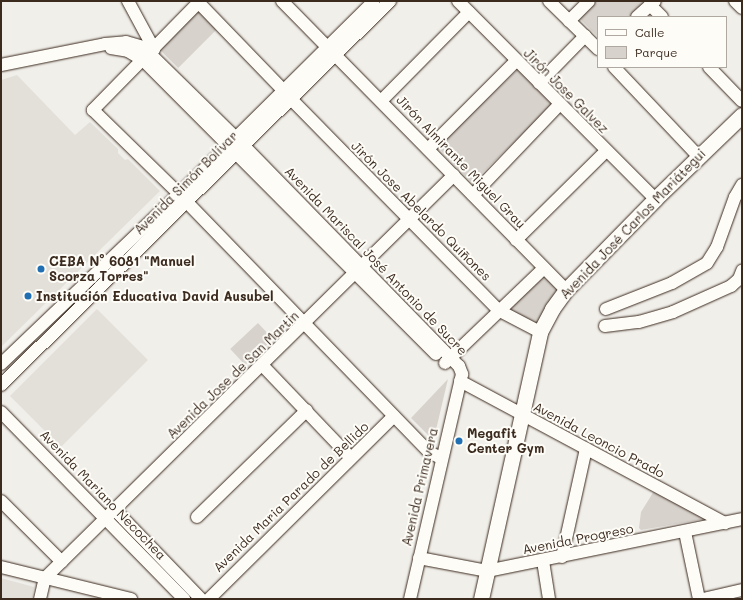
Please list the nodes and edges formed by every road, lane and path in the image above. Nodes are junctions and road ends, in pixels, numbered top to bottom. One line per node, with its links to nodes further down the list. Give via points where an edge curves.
1 (282, 1): 18 (street, Jirón Almirante Miguel Grau)
2 (374, 1): 18 (street, Avenida Simón Bolívar)
3 (390, 1): 18 (street, Avenida Simón Bolívar)
4 (458, 1): 12 (street, Jirón Jose Galvez)
5 (549, 1): 15 (street)
6 (589, 1): 15 (street)
7 (735, 1): 11 (street)
8 (127, 2): 19 (street)
9 (200, 2): 19 (street); 25 (street, Jirón Jose Abelardo Quiñones)
10 (652, 3): 13 (street); 14 (street)
11 (742, 8)
12 (469, 12): 20 (street, Jirón Jose Galvez); 26 (street)
13 (638, 16)
14 (661, 16)
15 (569, 21): 16 (street)
16 (585, 36): 17 (street); 24 (street)
17 (597, 48)
18 (332, 50): 25 (street, Avenida Simón Bolívar); 26 (street, Jirón Almirante Miguel Grau)
19 (149, 54): 21 (street, Avenida Mariscal José Antonio de Sucre, via 91,47); 30 (street, Avenida Mariscal José Antonio de Sucre); 37 (street, via 93,110)
20 (516, 61): 24 (street, Jirón Jose Galvez); 31 (street)
21 (1, 65)
22 (615, 68): 33 (street)
23 (711, 68): 27 (street)
24 (539, 83): 28 (street, Jirón Jose Galvez)
25 (283, 91): 30 (street, Avenida Simón Bolívar); 39 (street, Jirón Jose Abelardo Quiñones)
26 (381, 101): 31 (street, Jirón Almirante Miguel Grau)
27 (742, 101)
28 (560, 104): 32 (street, Jirón Jose Galvez); 36 (street)
29 (742, 115): 33 (main road, Avenida José Carlos Mariátegui)
30 (237, 145): 37 (street, Avenida Simón Bolívar); 41 (street, Avenida Mariscal José Antonio de Sucre)
31 (428, 149): 34 (street, Jirón Almirante Miguel Grau)
32 (606, 151): 38 (street, Jirón Jose Galvez); 40 (street)
33 (698, 157): 38 (main road, Avenida José Carlos Mariátegui)
34 (454, 175): 36 (street, Jirón Almirante Miguel Grau); 39 (street, Avenida Jose de San Martin)
35 (742, 185): 46 (street, via 735,197 717,247 707,263 672,283)
36 (473, 195): 40 (street, Jirón Almirante Miguel Grau)
37 (183, 199): 47 (street, Avenida Simón Bolívar); 48 (street, Avenida Simón Bolívar); 49 (street)
38 (654, 199): 44 (main road, Avenida José Carlos Mariátegui)
39 (409, 219): 41 (street, Avenida Jose de San Martin); 45 (street, Jirón Jose Abelardo Quiñones)
40 (516, 240): 42 (street, Jirón Almirante Miguel Grau)
41 (358, 268): 49 (street, Avenida Jose de San Martin); 52 (street, Avenida Mariscal José Antonio de Sucre)
42 (544, 268): 44 (street, Jirón Almirante Miguel Grau); 45 (street)
43 (741, 277): 50 (street, via 731,286 673,312 639,322)
44 (566, 290): 51 (main road, Avenida José Carlos Mariátegui)
45 (498, 310): 51 (street, Jirón Jose Abelardo Quiñones); 52 (street)
46 (606, 310)
47 (54, 314): 48 (street); 53 (street, Avenida Simón Bolívar)
48 (64, 323): 56 (street, Avenida Simón Bolívar)
49 (305, 325): 54 (street, Avenida Jose de San Martin); 60 (street)
50 (605, 326)
51 (540, 332): 59 (main road, Avenida José Carlos Mariátegui)
52 (448, 360): 55 (street, Avenida Mariscal José Antonio de Sucre)
53 (1, 364)
54 (263, 366): 57 (street); 65 (street, Avenida Jose de San Martin)
55 (460, 381): 59 (street, Avenida Leoncio Prado); 63 (street, Avenida Primavera)
56 (1, 385)
57 (307, 410): 62 (street); 66 (street)
58 (1, 412): 65 (street, Avenida Mariano Necochea)
59 (522, 414): 61 (street, Avenida Leoncio Prado); 75 (main road, Avenida José Carlos Mariátegui)
60 (394, 416): 62 (street, Avenida Maria Parado de Bellido); 63 (street, via 429,452)
61 (586, 449): 68 (street, Avenida Leoncio Prado); 70 (street)
62 (351, 458): 82 (street, Avenida Maria Parado de Bellido)
63 (441, 458): 71 (street, Avenida Primavera)
64 (1, 501): 73 (street)
65 (111, 514): 73 (street, Avenida Jose de San Martin); 80 (street, Avenida Mariano Necochea); 81 (street, Avenida Mariano Necochea)
66 (197, 517)
67 (742, 519): 68 (street, Avenida Progreso)
68 (725, 523): 69 (street, Avenida Progreso)
69 (685, 532): 70 (street, Avenida Progreso); 86 (street)
70 (562, 557): 72 (street, Avenida Progreso)
71 (419, 558): 75 (street, Avenida Progreso); 83 (street, Avenida Primavera)
72 (543, 561): 75 (street, Avenida Progreso); 85 (street)
73 (62, 562): 76 (street, Avenida Jose de San Martin)
74 (1, 567): 76 (street)
75 (487, 571): 84 (main road, Avenida José Carlos Mariátegui)
76 (45, 578): 78 (street); 79 (street)
77 (742, 590): 87 (street)
78 (40, 599)
79 (131, 599)
80 (184, 599)
81 (201, 599)
82 (209, 599)
83 (410, 599)
84 (481, 599)
85 (549, 599)
86 (699, 599)
87 (703, 599)

